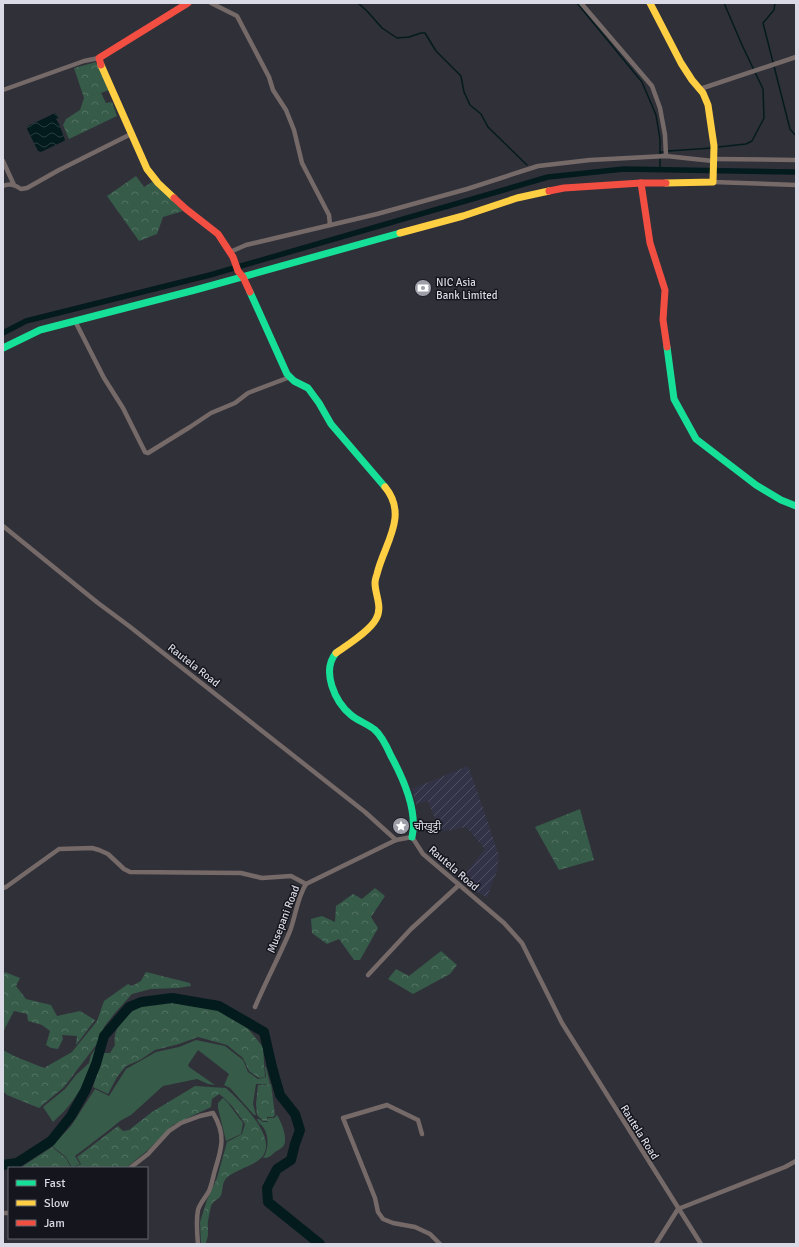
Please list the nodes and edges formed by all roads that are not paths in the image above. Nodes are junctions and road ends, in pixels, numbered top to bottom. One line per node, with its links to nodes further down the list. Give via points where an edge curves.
1 (188, 3): 6 (street)
2 (211, 3): 19 (street, via 237,16 269,77 273,90 286,110 302,163 329,215)
3 (581, 3): 10 (street, via 652,86 660,108)
4 (650, 3): 7 (street, via 681,63)
5 (796, 57): 7 (street)
6 (99, 58): 8 (street); 9 (street)
7 (700, 89): 13 (street, via 708,104 714,146)
8 (3, 90)
9 (131, 134): 16 (street, via 27,188 21,189); 20 (street, via 147,169 158,184 218,234)
10 (666, 156): 13 (street); 19 (street, via 538,166 467,189)
11 (796, 160): 13 (street)
12 (3, 161): 16 (street)
13 (713, 162): 14 (street)
14 (713, 179): 15 (street); 17 (street)
15 (640, 183): 21 (street, via 564,188 517,198 463,216); 25 (street, via 650,244 665,290 663,320 674,399 696,439 756,485)
16 (14, 185): 18 (street)
17 (796, 185)
18 (3, 186)
19 (330, 226): 20 (street, via 246,245)
20 (232, 254): 21 (street)
21 (241, 274): 22 (street); 24 (street)
22 (75, 320): 23 (street, via 40,330); 24 (street, via 144,452 148,453 248,393)
23 (3, 348)
24 (290, 377): 27 (street, via 308,388 332,424 387,490 395,506 396,519 375,583 379,605 377,618 371,626 335,654 330,663 329,673 333,689 342,705 351,715 375,730 403,779 412,811)
25 (796, 506)
26 (3, 526): 28 (street, Rautela Road, via 365,812)
27 (412, 837): 28 (street); 30 (street, Rautela Road, via 423,854)
28 (396, 840): 29 (street, Musepani Road)
29 (306, 884): 31 (street, via 291,876 262,878 240,873 130,872 108,854 92,848 59,849); 33 (street, Musepani Road, via 290,930)
30 (459, 884): 32 (street, via 411,929); 37 (street, Rautela Road, via 504,923 522,943 562,1023)
31 (3, 888)
32 (368, 975)
33 (255, 1007)
34 (422, 1134): 39 (street, via 418,1120 387,1105 343,1118 375,1198 378,1212 383,1219 430,1234)
35 (796, 1161): 37 (street)
36 (131, 1167): 38 (street, via 181,1123 214,1113 222,1133 222,1148 209,1191 198,1210)
37 (678, 1209): 40 (street); 41 (street, Rautela Road)
38 (198, 1244)
39 (440, 1244)
40 (656, 1244)
41 (701, 1244)

